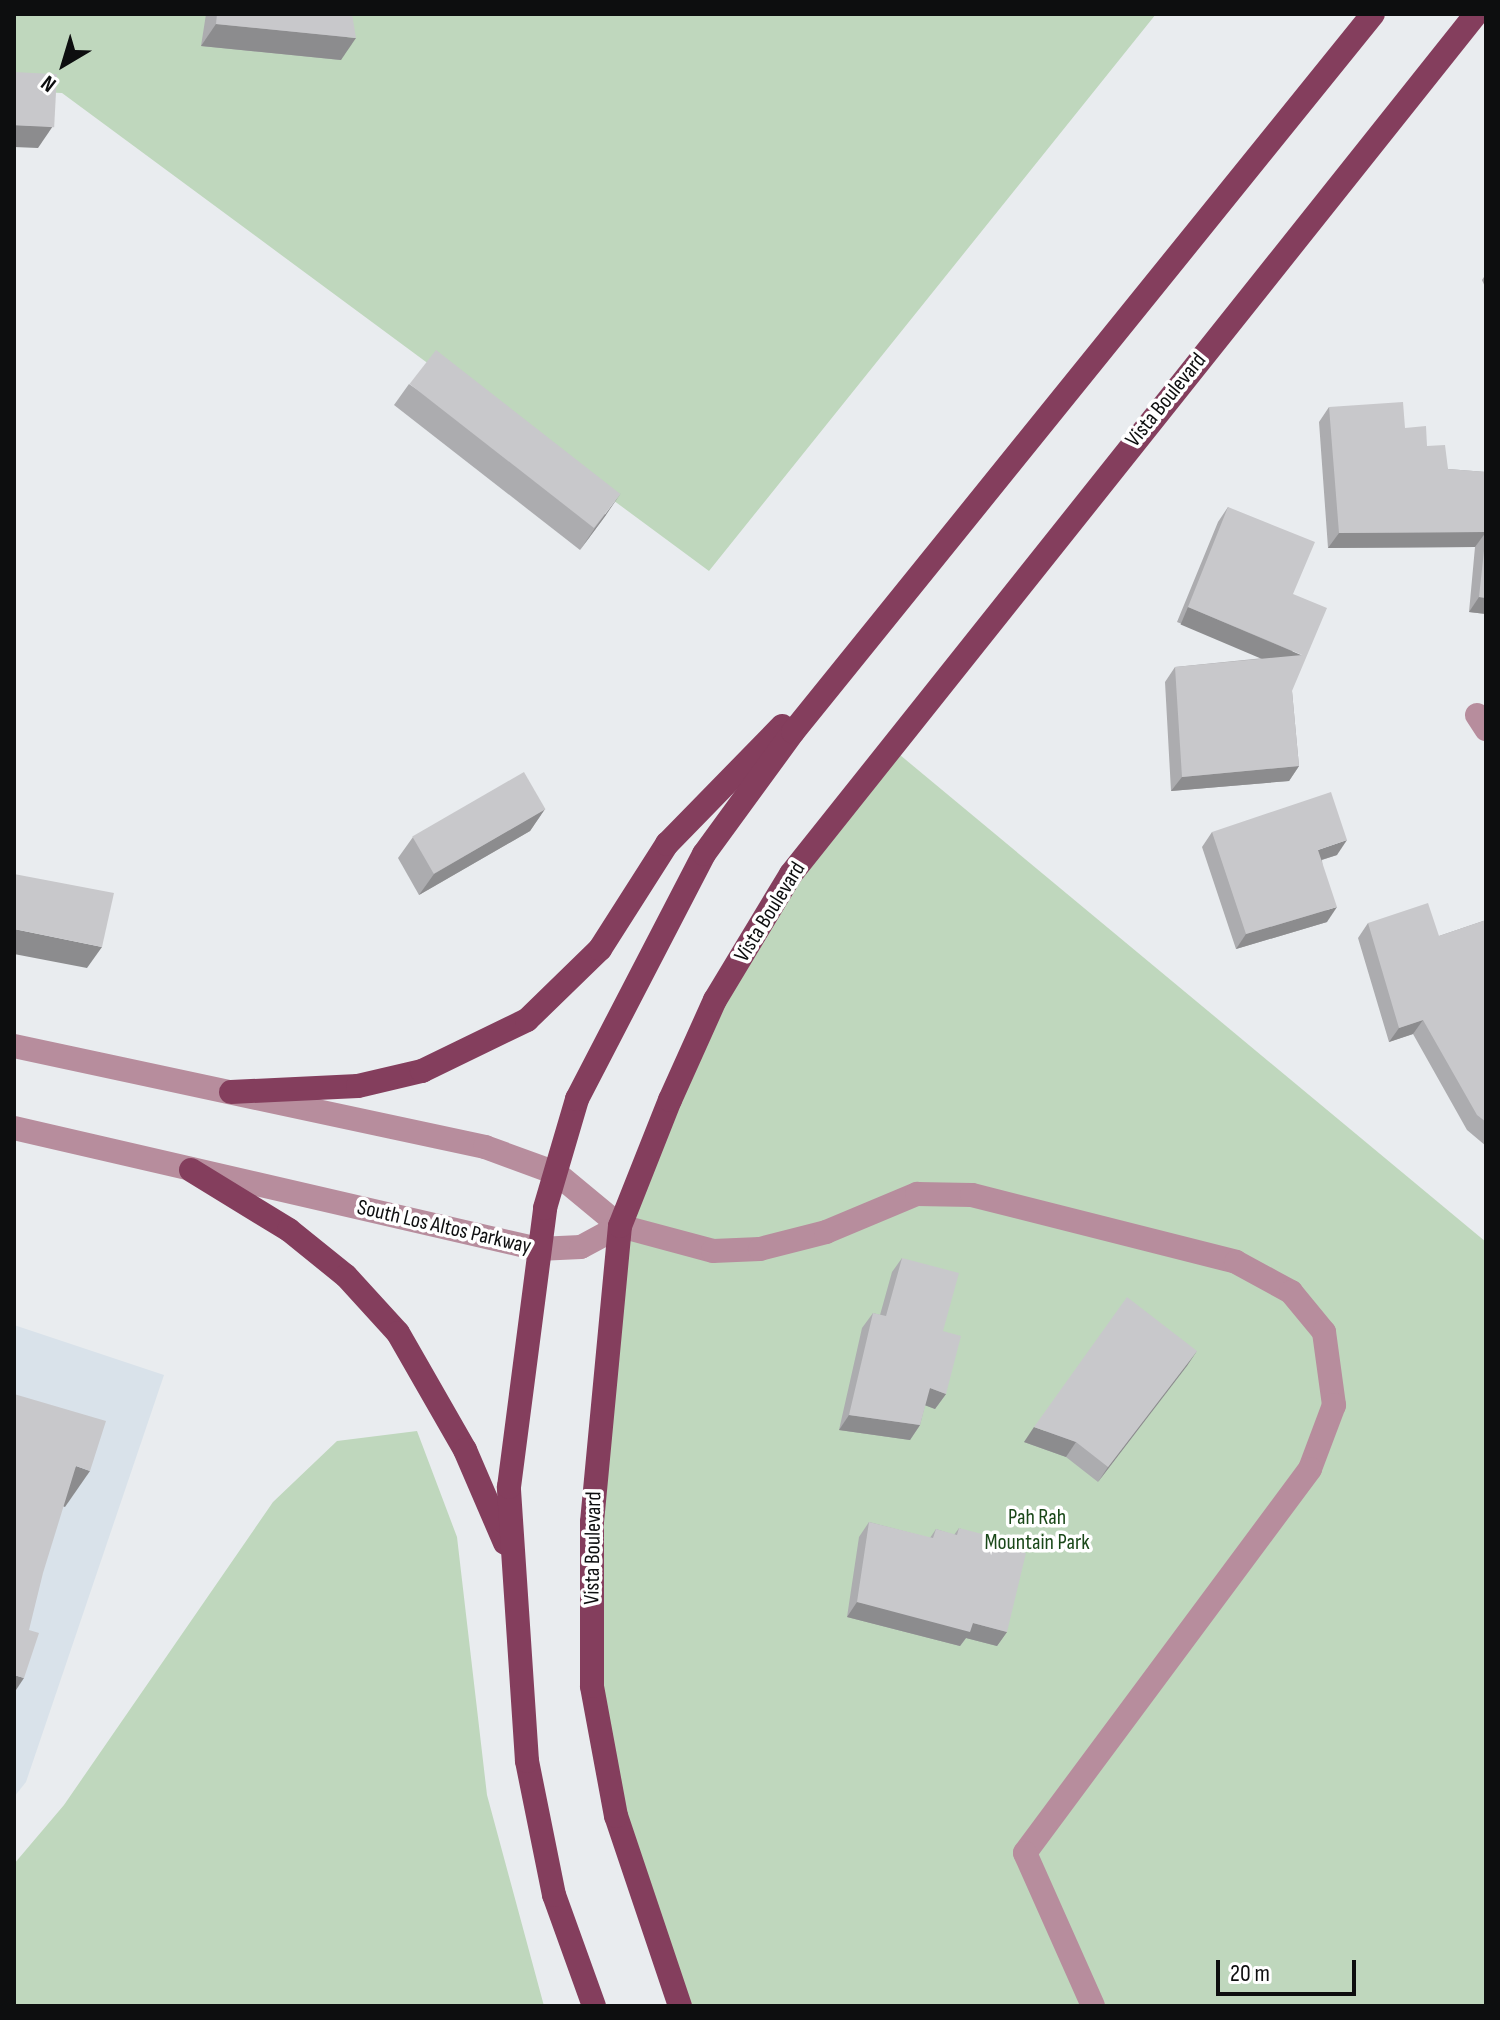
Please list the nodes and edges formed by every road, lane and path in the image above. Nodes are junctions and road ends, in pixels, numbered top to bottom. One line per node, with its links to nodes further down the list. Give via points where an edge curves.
1 (1373, 14): 3 (main road)
2 (1476, 14): 9 (main road, Vista Boulevard, via 791,874 715,1000)
3 (876, 629): 5 (main road, via 667,844 600,949 527,1020 422,1071 358,1086); 8 (main road, via 704,854 577,1099)
4 (14, 1046): 5 (street)
5 (231, 1092): 8 (street, via 485,1147)
6 (14, 1128): 7 (street, South Los Altos Parkway)
7 (191, 1170): 10 (street, South Los Altos Parkway); 11 (main road, via 289,1230 398,1333 465,1450)
8 (556, 1173): 9 (street); 10 (main road)
9 (620, 1226): 10 (street, South Los Altos Parkway, via 581,1247); 13 (main road, Vista Boulevard, via 592,1522 592,1686 616,1816); 14 (street, via 713,1251 760,1249 826,1232 917,1194 972,1195 1236,1262 1291,1292 1324,1332 1334,1405 1310,1469 1025,1853)
10 (538, 1249): 11 (main road, via 520,1360)
11 (511, 1556): 12 (main road, via 527,1761 554,1895)
12 (594, 2006)
13 (680, 2006)
14 (1093, 2006)

